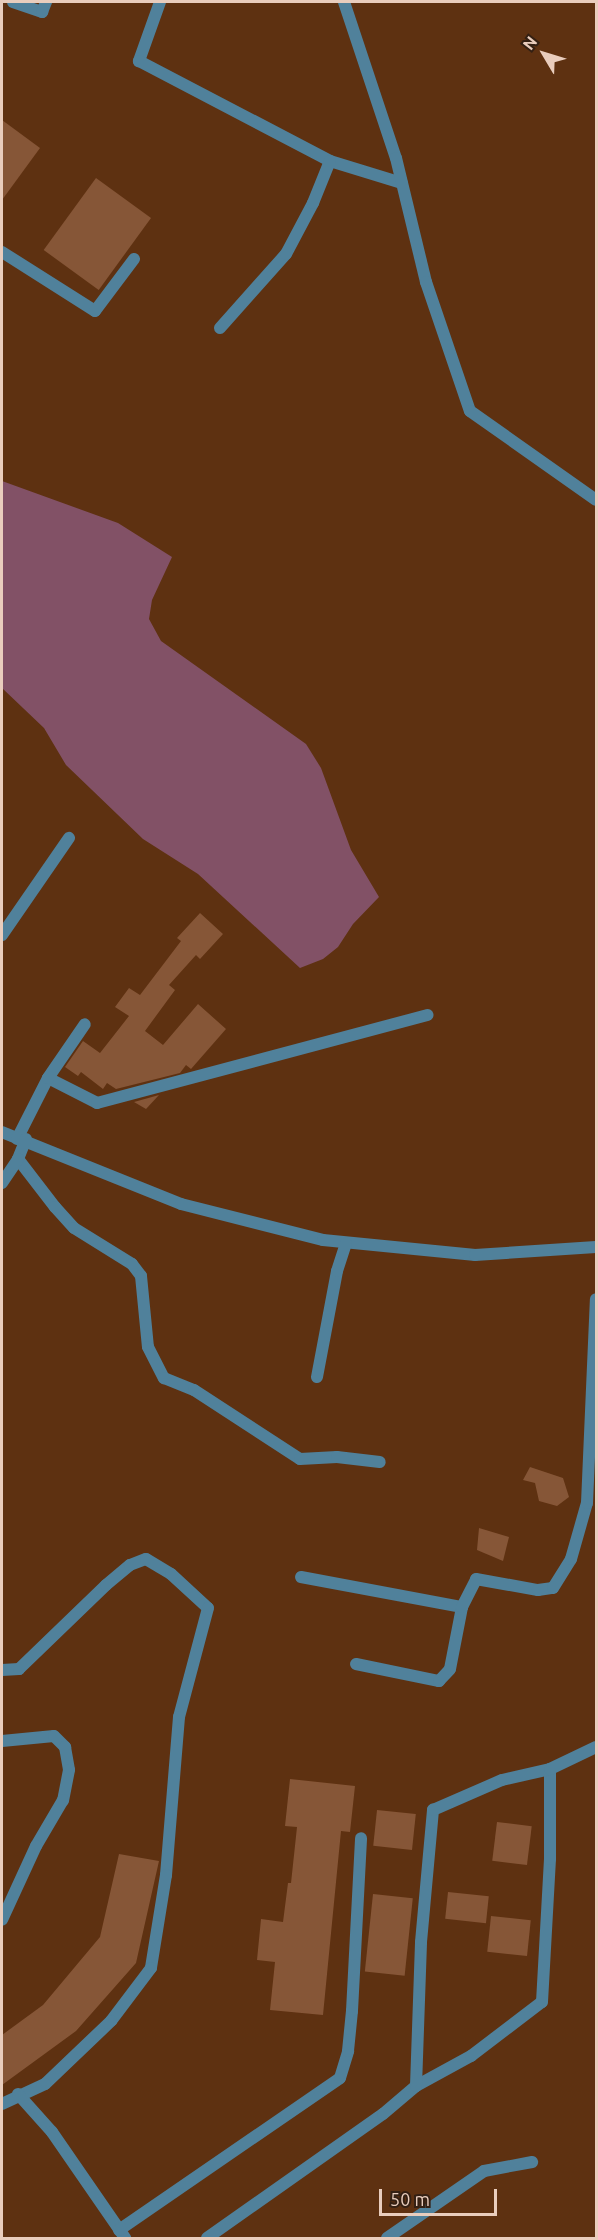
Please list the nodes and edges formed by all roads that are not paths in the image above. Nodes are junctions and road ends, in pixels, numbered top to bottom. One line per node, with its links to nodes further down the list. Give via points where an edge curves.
1 (13, 2): 2 (street, via 42,12)
2 (46, 2)
3 (160, 2): 5 (street, via 139,61)
4 (344, 2): 6 (street)
5 (330, 161): 6 (street); 9 (street, via 286,254)
6 (402, 183): 10 (street, via 426,282 470,411)
7 (2, 252): 8 (street, via 95,311)
8 (134, 259)
9 (220, 328)
10 (597, 500)
11 (69, 838): 12 (street)
12 (2, 935)
13 (428, 1015): 15 (street, via 97,1103)
14 (85, 1024): 15 (street)
15 (48, 1078): 17 (street)
16 (2, 1132): 17 (street)
17 (21, 1139): 18 (street); 20 (street, via 181,1204)
18 (18, 1159): 19 (street); 24 (street, via 74,1228 132,1264 141,1276 148,1347 164,1378 194,1390 300,1459 337,1457)
19 (2, 1183)
20 (346, 1243): 21 (street, via 475,1255); 23 (street)
21 (597, 1246)
22 (597, 1299): 26 (street, via 587,1503 571,1558 553,1588 538,1590 476,1579)
23 (317, 1377)
24 (380, 1462)
25 (301, 1577): 26 (street)
26 (462, 1608): 27 (street, via 450,1669 439,1681)
27 (356, 1664)
28 (2, 1670): 35 (street, via 19,1669 106,1585 130,1565 146,1559 171,1574 208,1608 179,1717 166,1875 151,1968 111,2021 45,2084)
29 (2, 1741): 33 (street, via 54,1736 65,1747 69,1770 63,1800 36,1846)
30 (597, 1747): 31 (street)
31 (550, 1769): 34 (street, via 542,2002 471,2056); 34 (street, via 502,1780 434,1810 421,1942)
32 (361, 1838): 38 (street, via 352,2011 348,2051 340,2078)
33 (2, 1920)
34 (416, 2086): 39 (street, via 374,2121)
35 (18, 2094): 36 (street); 38 (street, via 52,2132)
36 (2, 2104)
37 (532, 2162): 40 (street, via 484,2171)
38 (122, 2234)
39 (207, 2238)
40 (387, 2238)

